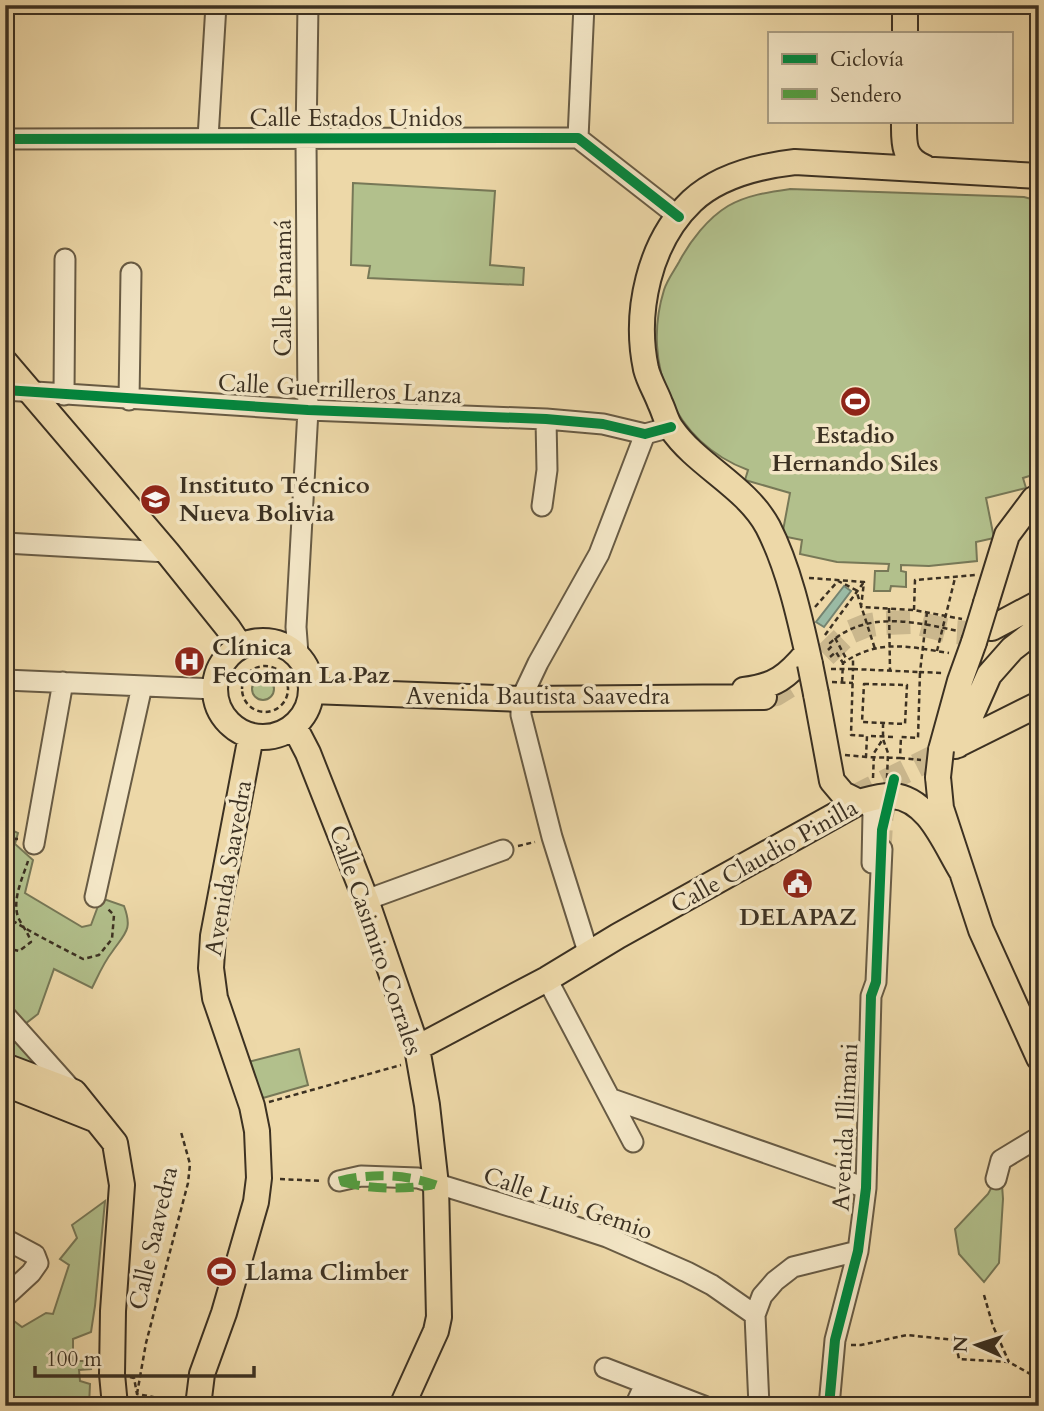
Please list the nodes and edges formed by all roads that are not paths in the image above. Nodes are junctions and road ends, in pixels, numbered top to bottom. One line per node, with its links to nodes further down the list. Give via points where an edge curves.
1 (216, 5): 7 (street)
2 (308, 5): 10 (street, Calle Panamá)
3 (584, 5): 8 (street)
4 (905, 5): 5 (main road)
5 (905, 32)
6 (904, 122): 11 (main road)
7 (208, 138): 9 (street, Calle Estados Unidos); 10 (street, Calle Estados Unidos)
8 (578, 138): 10 (street, Calle Estados Unidos); 15 (street)
9 (5, 139)
10 (306, 140): 23 (street, Calle Panamá)
11 (904, 147): 12 (main road); 13 (main road, via 911,160)
12 (880, 166): 13 (main road); 15 (main road, via 765,165 711,187)
13 (924, 167): 14 (main road)
14 (1039, 176)
15 (679, 217): 25 (main road, via 657,254 645,292 641,333 646,371)
16 (65, 259): 21 (street)
17 (131, 273): 22 (street)
18 (5, 362): 20 (main road)
19 (5, 390): 20 (street, Calle Guerrilleros Lanza)
20 (30, 391): 21 (street, Calle Guerrilleros Lanza); 30 (main road)
21 (64, 395): 22 (street, Calle Guerrilleros Lanza)
22 (129, 400): 23 (street, Calle Guerrilleros Lanza)
23 (308, 410): 24 (street, Calle Guerrilleros Lanza); 36 (street, Calle Panamá)
24 (546, 419): 26 (street, Calle Guerrilleros Lanza, via 603,424); 28 (street)
25 (671, 427): 26 (street, Calle Guerrilleros Lanza); 37 (main road, via 767,525)
26 (645, 434): 46 (street, via 599,554)
27 (1039, 497): 34 (main road, bridge, via 1007,535)
28 (542, 506)
29 (5, 543): 30 (street)
30 (167, 552): 35 (main road)
31 (1039, 603): 34 (main road)
32 (1039, 620): 38 (main road)
33 (1039, 628): 51 (main road, via 989,675)
34 (971, 636): 38 (main road)
35 (240, 646): 36 (main road, via 273,641); 42 (main road, via 222,663)
36 (298, 654): 43 (main road, via 307,669)
37 (816, 661): 44 (main road, via 766,687 686,689); 47 (main road, bridge)
38 (957, 677): 51 (main road)
39 (5, 680): 40 (street)
40 (63, 682): 41 (street); 54 (street)
41 (142, 686): 42 (street); 58 (street)
42 (215, 690): 50 (main road, via 226,720)
43 (300, 692): 46 (main road, Avenida Bautista Saavedra); 49 (main road, via 306,712)
44 (673, 696): 45 (main road, Avenida Bautista Saavedra); 46 (main road, Avenida Bautista Saavedra)
45 (764, 697)
46 (521, 699): 60 (street, via 552,838)
47 (811, 701): 52 (main road, via 832,781 843,794); 53 (main road, via 822,786)
48 (1039, 704): 51 (main road)
49 (294, 726): 50 (main road, via 274,736); 59 (main road, Calle Casimiro Corrales)
50 (251, 736): 84 (main road, Avenida Saavedra, via 211,968 215,998 252,1106 259,1178 231,1289)
51 (944, 756): 57 (main road, via 941,808)
52 (859, 802): 53 (main road, Calle Claudio Pinilla); 57 (main road, Calle Claudio Pinilla, via 890,796 910,800 932,822); 62 (street, Avenida Illimani, via 869,805 873,813 865,981)
53 (836, 814): 60 (main road, Calle Claudio Pinilla, via 626,930)
54 (34, 844)
55 (882, 849): 62 (street, Avenida Illimani, via 876,982)
56 (503, 850): 59 (street)
57 (962, 872): 65 (main road, via 981,930)
58 (96, 897)
59 (366, 900): 64 (main road, Calle Casimiro Corrales)
60 (589, 956): 61 (main road, Calle Claudio Pinilla)
61 (547, 979): 64 (main road, Calle Claudio Pinilla); 69 (street)
62 (871, 996): 76 (street, Avenida Illimani)
63 (5, 1015): 67 (street)
64 (418, 1054): 75 (main road, Calle Casimiro Corrales)
65 (1039, 1058)
66 (5, 1066): 67 (main road)
67 (51, 1081): 68 (main road); 70 (main road); 70 (main road)
68 (5, 1084)
69 (612, 1099): 72 (street); 76 (street)
70 (98, 1120): 83 (main road, via 115,1143 122,1185 112,1374)
71 (1039, 1137): 73 (street, via 1001,1160)
72 (633, 1142)
73 (996, 1179)
74 (339, 1181): 75 (street, Calle Luis Gemio, via 360,1186)
75 (436, 1185): 80 (street, Calle Luis Gemio, via 607,1237 712,1285); 85 (main road, Calle Casimiro Corrales, via 438,1324)
76 (866, 1188): 78 (street, Avenida Illimani)
77 (5, 1239): 79 (street, via 35,1255 38,1263)
78 (858, 1251): 80 (street, via 793,1267 762,1296); 89 (street, Avenida Illimani, via 835,1340)
79 (5, 1297)
80 (755, 1315): 88 (street)
81 (605, 1368): 82 (street)
82 (645, 1384): 86 (street); 87 (street)
83 (126, 1400)
84 (191, 1405)
85 (402, 1406)
86 (635, 1406)
87 (704, 1406)
88 (759, 1406)
89 (829, 1406)

